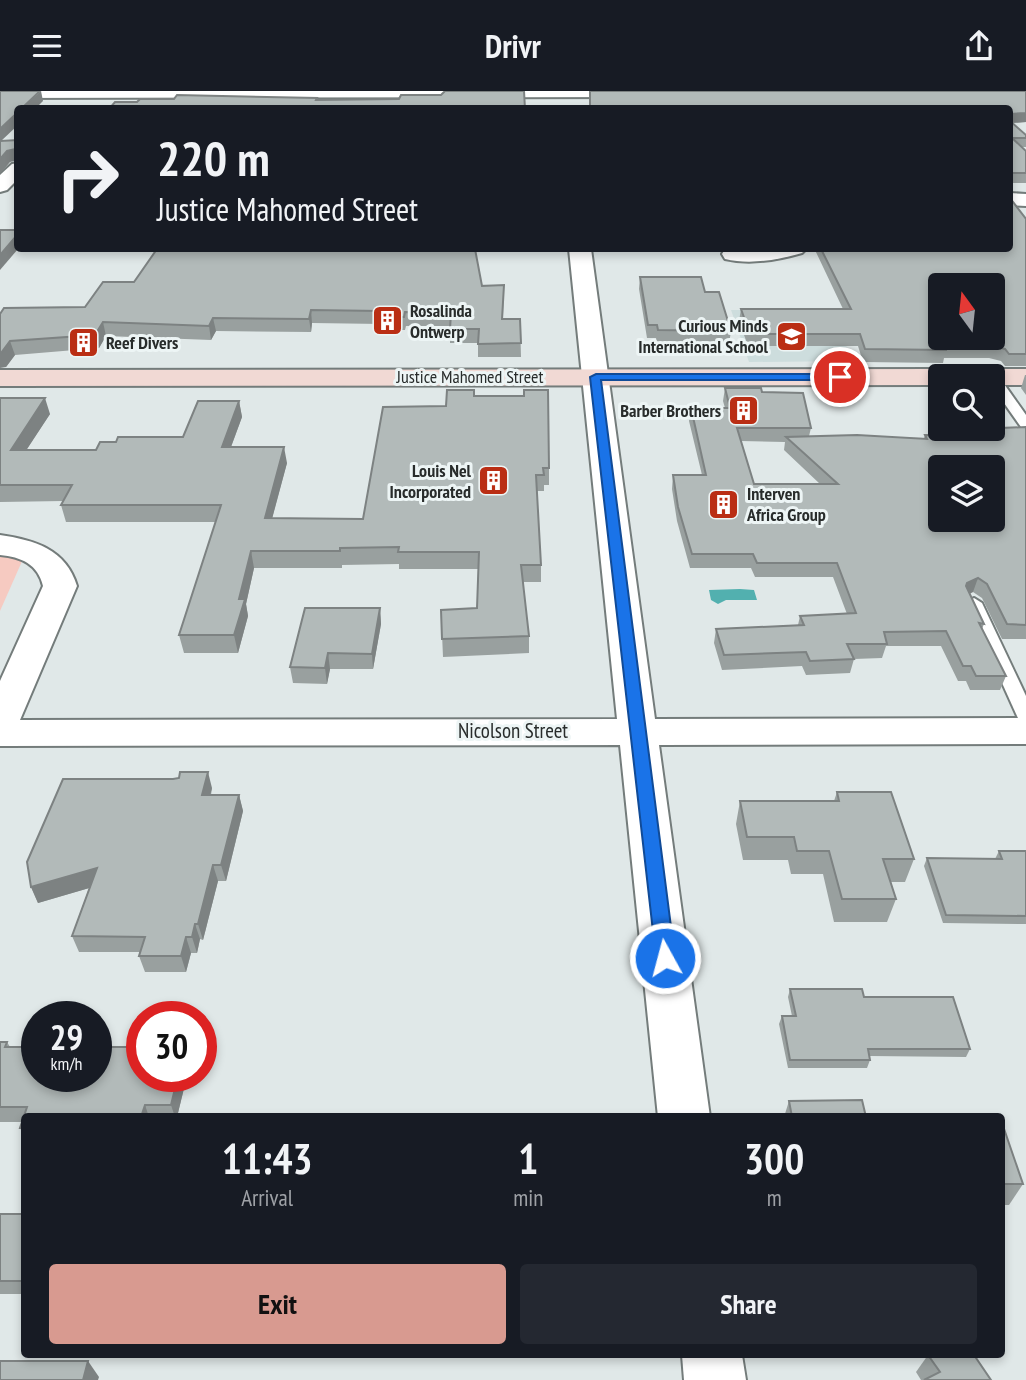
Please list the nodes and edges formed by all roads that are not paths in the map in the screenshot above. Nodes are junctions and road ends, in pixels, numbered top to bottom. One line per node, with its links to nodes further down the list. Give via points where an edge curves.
1 (92, 92): 2 (street); 4 (street); 6 (street)
2 (229, 92): 5 (street)
3 (664, 92): 5 (street)
4 (0, 93)
5 (562, 97)
6 (80, 105)
7 (14, 172): 8 (street)
8 (0, 186)
9 (580, 252): 12 (street)
10 (784, 252): 11 (street)
11 (733, 254)
12 (596, 377): 13 (main road, Justice Mahomed Street); 16 (main road, Justice Mahomed Street); 23 (street)
13 (928, 377)
14 (1005, 377): 15 (main road)
15 (1026, 377)
16 (0, 378)
17 (1005, 395): 18 (lane)
18 (1026, 424)
19 (0, 545): 22 (street, via 44,558 57,570 60,586)
20 (972, 599): 21 (lane)
21 (1026, 716)
22 (0, 722)
23 (639, 731): 24 (street, Nicolson Street); 25 (street, Nicolson Street); 26 (street)
24 (1026, 731)
25 (0, 733)
26 (684, 1113)
27 (712, 1358): 28 (street)
28 (715, 1380)

